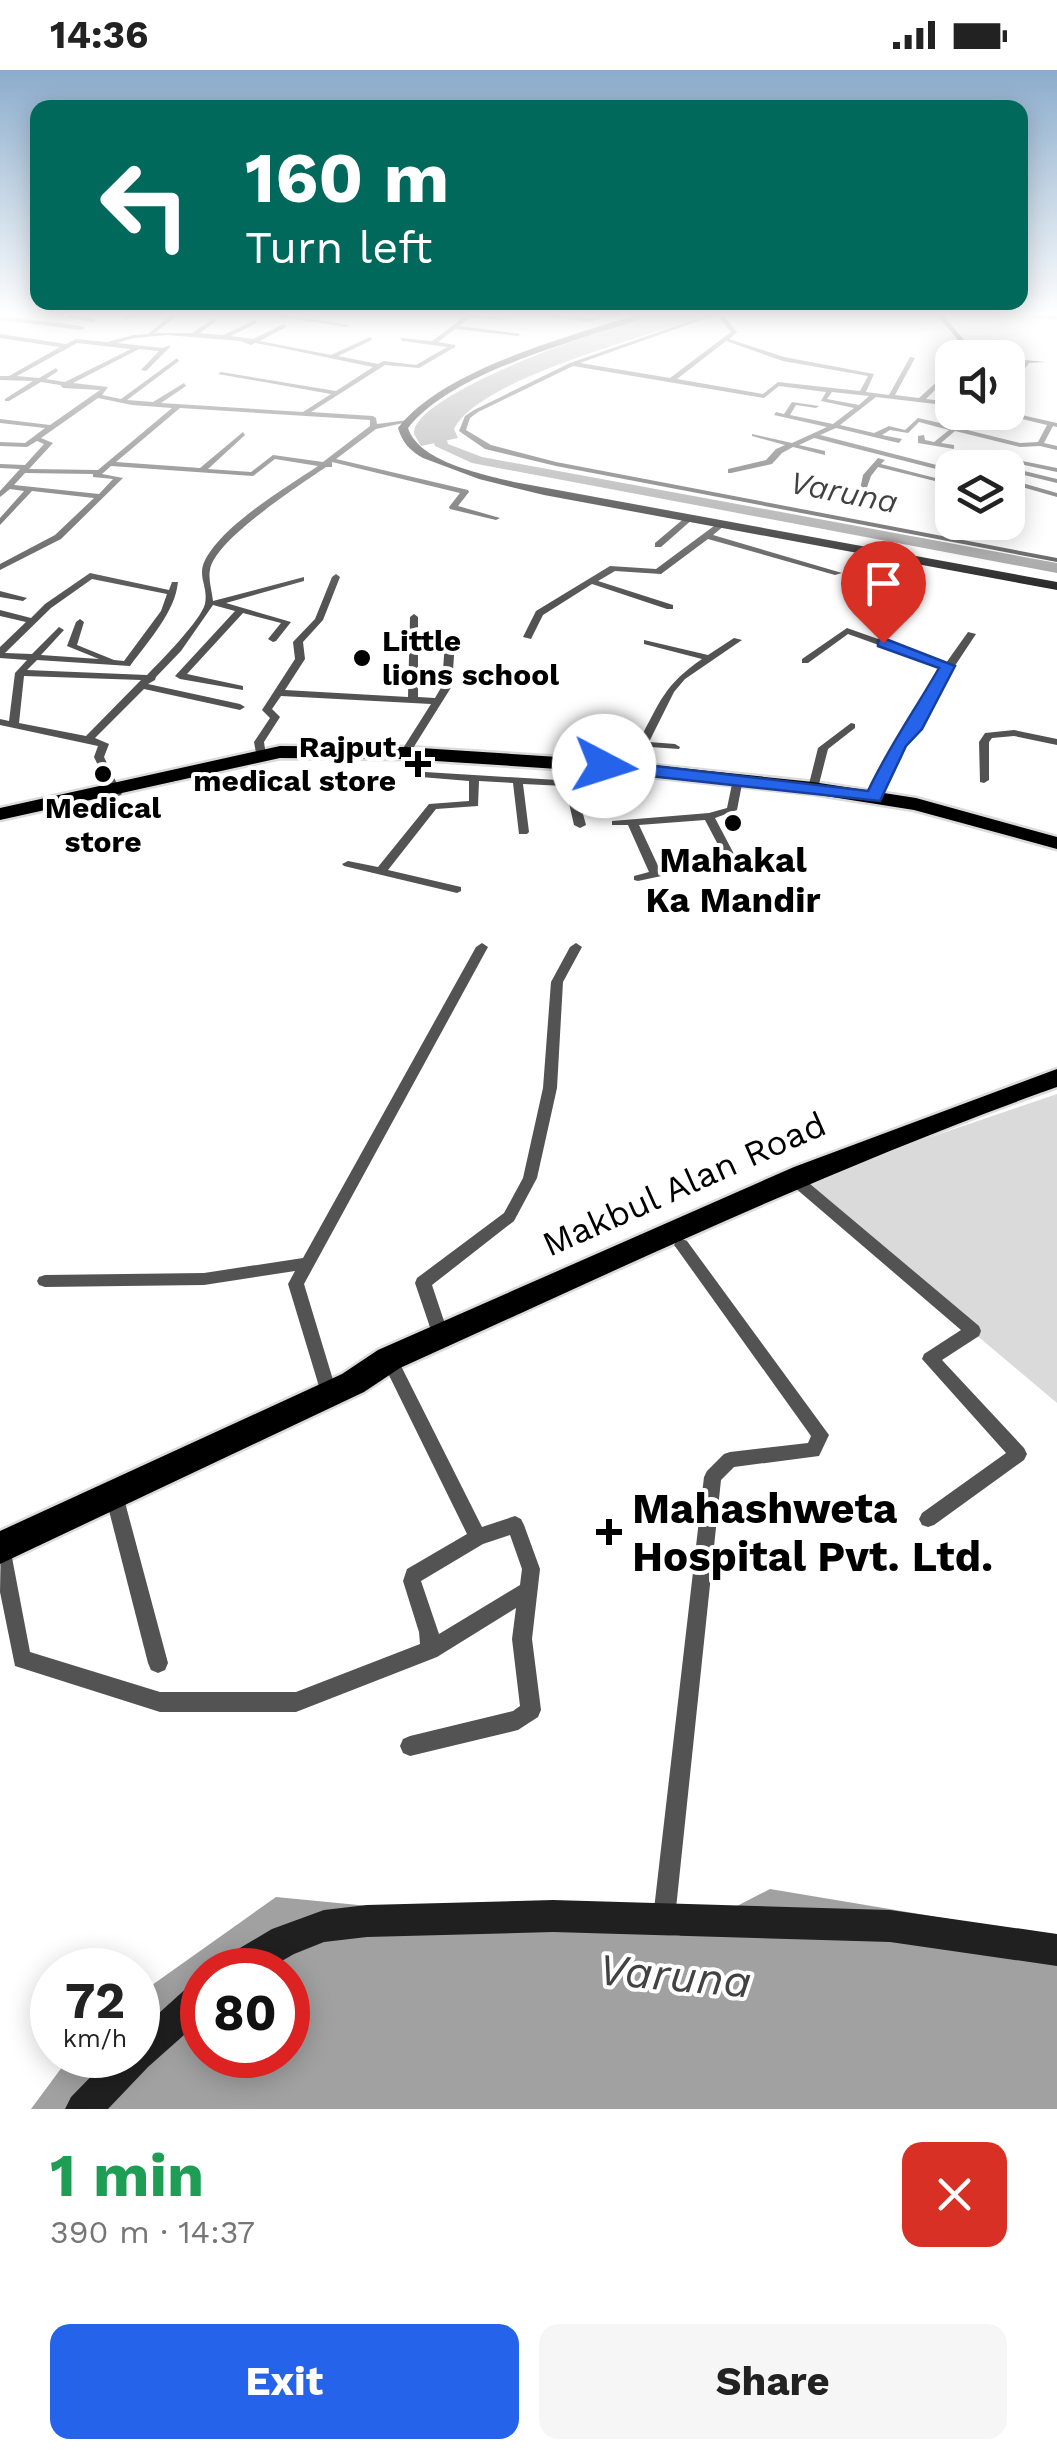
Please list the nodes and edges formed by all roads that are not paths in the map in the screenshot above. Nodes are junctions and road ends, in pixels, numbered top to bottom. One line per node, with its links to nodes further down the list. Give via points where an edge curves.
1 (75, 410): 19 (street)
2 (173, 410): 44 (street)
3 (244, 410): 10 (street)
4 (311, 410): 10 (street)
5 (419, 410): 15 (street)
6 (478, 410): 72 (street, via 462,430 488,447)
7 (789, 410): 12 (street)
8 (815, 410): 16 (street)
9 (852, 410): 20 (street)
10 (305, 414): 22 (street, via 373,418)
11 (776, 414): 12 (street)
12 (786, 416): 16 (street)
13 (1025, 418): 18 (street)
14 (0, 421): 19 (street)
15 (406, 421): 22 (street); 67 (street, via 410,444 440,462)
16 (808, 421): 20 (street)
17 (935, 425): 24 (street, via 918,420)
18 (1054, 425): 34 (street)
19 (52, 426): 31 (street)
20 (834, 426): 27 (street); 29 (street)
21 (935, 426): 30 (street)
22 (374, 427): 43 (street)
23 (952, 430): 28 (street); 33 (street)
24 (906, 432): 29 (street, via 889,428); 30 (street)
25 (243, 434): 51 (street)
26 (754, 434): 35 (street)
27 (819, 434): 35 (street); 40 (street)
28 (970, 434): 36 (street); 37 (street)
29 (876, 435): 40 (street, via 898,441)
30 (922, 436): 33 (street)
31 (35, 439): 32 (street); 50 (street, via 50,443)
32 (0, 444)
33 (935, 444): 37 (street)
34 (1040, 444): 36 (street); 38 (street)
35 (796, 445): 41 (street); 54 (street, via 764,464)
36 (1020, 445): 39 (street)
37 (951, 447): 46 (street)
38 (1057, 448): 42 (street)
39 (1017, 450)
40 (885, 452): 45 (street); 46 (street)
41 (822, 453)
42 (1038, 462)
43 (332, 463): 51 (street, via 274,456 253,474); 66 (street, via 466,492 453,506); 81 (street, via 221,541 206,564)
44 (110, 464): 51 (street); 55 (street)
45 (877, 464): 56 (street); 60 (street)
46 (926, 464): 49 (street)
47 (0, 466): 50 (street)
48 (1025, 466): 53 (street)
49 (935, 467)
50 (26, 468): 55 (street); 62 (street)
51 (204, 468)
52 (1025, 470): 57 (street)
53 (1057, 470)
54 (731, 471)
55 (99, 472): 65 (street, via 119,478)
56 (935, 479)
57 (1057, 481)
58 (935, 482): 61 (street)
59 (1025, 486): 64 (street)
60 (863, 488)
61 (926, 488)
62 (4, 489): 63 (street)
63 (30, 489): 65 (street); 68 (street)
64 (1057, 495)
65 (100, 496): 73 (street, via 58,536)
66 (496, 518)
67 (690, 518): 69 (street); 71 (street)
68 (0, 523)
69 (721, 525): 70 (street); 78 (street)
70 (706, 536): 74 (street); 77 (street, via 658,572 619,566)
71 (658, 546)
72 (1057, 560)
73 (0, 567)
74 (838, 574)
75 (336, 577): 104 (street, via 319,620 298,642 301,657)
76 (301, 578): 81 (street)
77 (591, 581): 82 (street); 90 (street, via 539,612)
78 (1057, 586)
79 (0, 594): 80 (street)
80 (23, 598)
81 (213, 604): 83 (street); 102 (street)
82 (670, 607)
83 (240, 611): 91 (street, via 286,622); 103 (street, via 180,676)
84 (0, 613): 86 (street)
85 (414, 617): 105 (street)
86 (33, 621): 95 (street); 99 (street, via 92,576 174,589 130,661)
87 (80, 622): 99 (street, via 72,646)
88 (58, 630): 97 (street)
89 (970, 634): 100 (street)
90 (528, 637)
91 (273, 639)
92 (450, 640): 106 (street, via 448,680)
93 (736, 640): 96 (street)
94 (648, 642): 96 (street)
95 (0, 654): 97 (street)
96 (708, 658): 113 (street, via 670,691)
97 (32, 659): 99 (street); 101 (street)
98 (805, 661): 100 (street, via 846,631)
99 (114, 664)
100 (948, 666): 127 (street)
101 (20, 673): 102 (street); 109 (street)
102 (148, 682): 107 (street); 111 (street)
103 (240, 688)
104 (282, 694): 105 (street); 117 (street, via 267,710 276,716 259,742)
105 (413, 701): 106 (street)
106 (438, 701): 116 (street)
107 (240, 707)
108 (0, 722): 109 (street)
109 (14, 724): 111 (street)
110 (851, 726): 125 (street, via 823,748)
111 (88, 739): 126 (street, via 104,744 100,757)
112 (1057, 742): 122 (street, via 989,735)
113 (643, 744): 114 (street); 119 (street, via 576,738)
114 (675, 747)
115 (308, 752): 116 (highway); 117 (highway); 126 (highway)
116 (404, 753): 118 (highway)
117 (261, 756): 126 (highway)
118 (509, 760): 119 (highway); 123 (street)
119 (576, 765): 124 (highway); 125 (highway)
120 (425, 775): 121 (street)
121 (474, 779): 123 (street); 138 (street, via 474,804 433,806)
122 (984, 780)
123 (512, 782): 132 (street, via 570,783); 133 (street)
124 (737, 784): 129 (street, via 732,810); 134 (highway, via 914,810)
125 (813, 788): 127 (highway)
126 (116, 792): 128 (highway)
127 (874, 797): 134 (highway, via 938,809)
128 (0, 816)
129 (709, 816): 130 (street); 136 (street)
130 (632, 822): 131 (street); 139 (street)
131 (616, 823)
132 (580, 825)
133 (523, 832)
134 (1057, 847)
135 (747, 855): 136 (street)
136 (731, 859): 139 (street)
137 (348, 864): 138 (street)
138 (380, 872): 141 (street)
139 (656, 874): 140 (street)
140 (638, 878)
141 (457, 889)
142 (576, 946): 151 (street, via 557,982 550,1088 530,1178 510,1217 423,1283)
143 (482, 947): 149 (street)
144 (1057, 1078): 146 (highway, Makbul Alan Road)
145 (1057, 1092): 146 (highway, Makbul Alan Road)
146 (1012, 1100): 147 (highway, Makbul Alan Road)
147 (798, 1183): 148 (highway, Makbul Alan Road); 151 (highway, Makbul Alan Road); 155 (street, via 972,1332 930,1360 1018,1454)
148 (682, 1245): 152 (highway, Makbul Alan Road); 162 (street, via 820,1435 813,1450 730,1460 714,1476)
149 (308, 1262): 150 (street, via 204,1278); 153 (street, via 296,1284)
150 (45, 1282)
151 (441, 1336): 152 (highway, Makbul Alan Road)
152 (393, 1366): 153 (highway, Makbul Alan Road); 156 (street)
153 (341, 1388): 154 (highway, Makbul Alan Road)
154 (114, 1495): 157 (highway, Makbul Alan Road); 160 (street)
155 (928, 1518)
156 (478, 1537): 158 (street, via 518,1526 530,1559); 159 (street, via 412,1578)
157 (1, 1547): 159 (street, via 22,1659 160,1702 296,1702)
158 (530, 1589): 159 (street); 161 (street, via 522,1639 528,1714)
159 (430, 1650)
160 (158, 1664)
161 (410, 1746)
162 (664, 1919): 163 (street, via 368,1920 324,1926); 164 (street, via 890,1926)
163 (271, 1948)
164 (1057, 1950)
165 (180, 2016): 166 (street)
166 (160, 2033)
167 (113, 2078): 168 (street)
168 (83, 2109)

